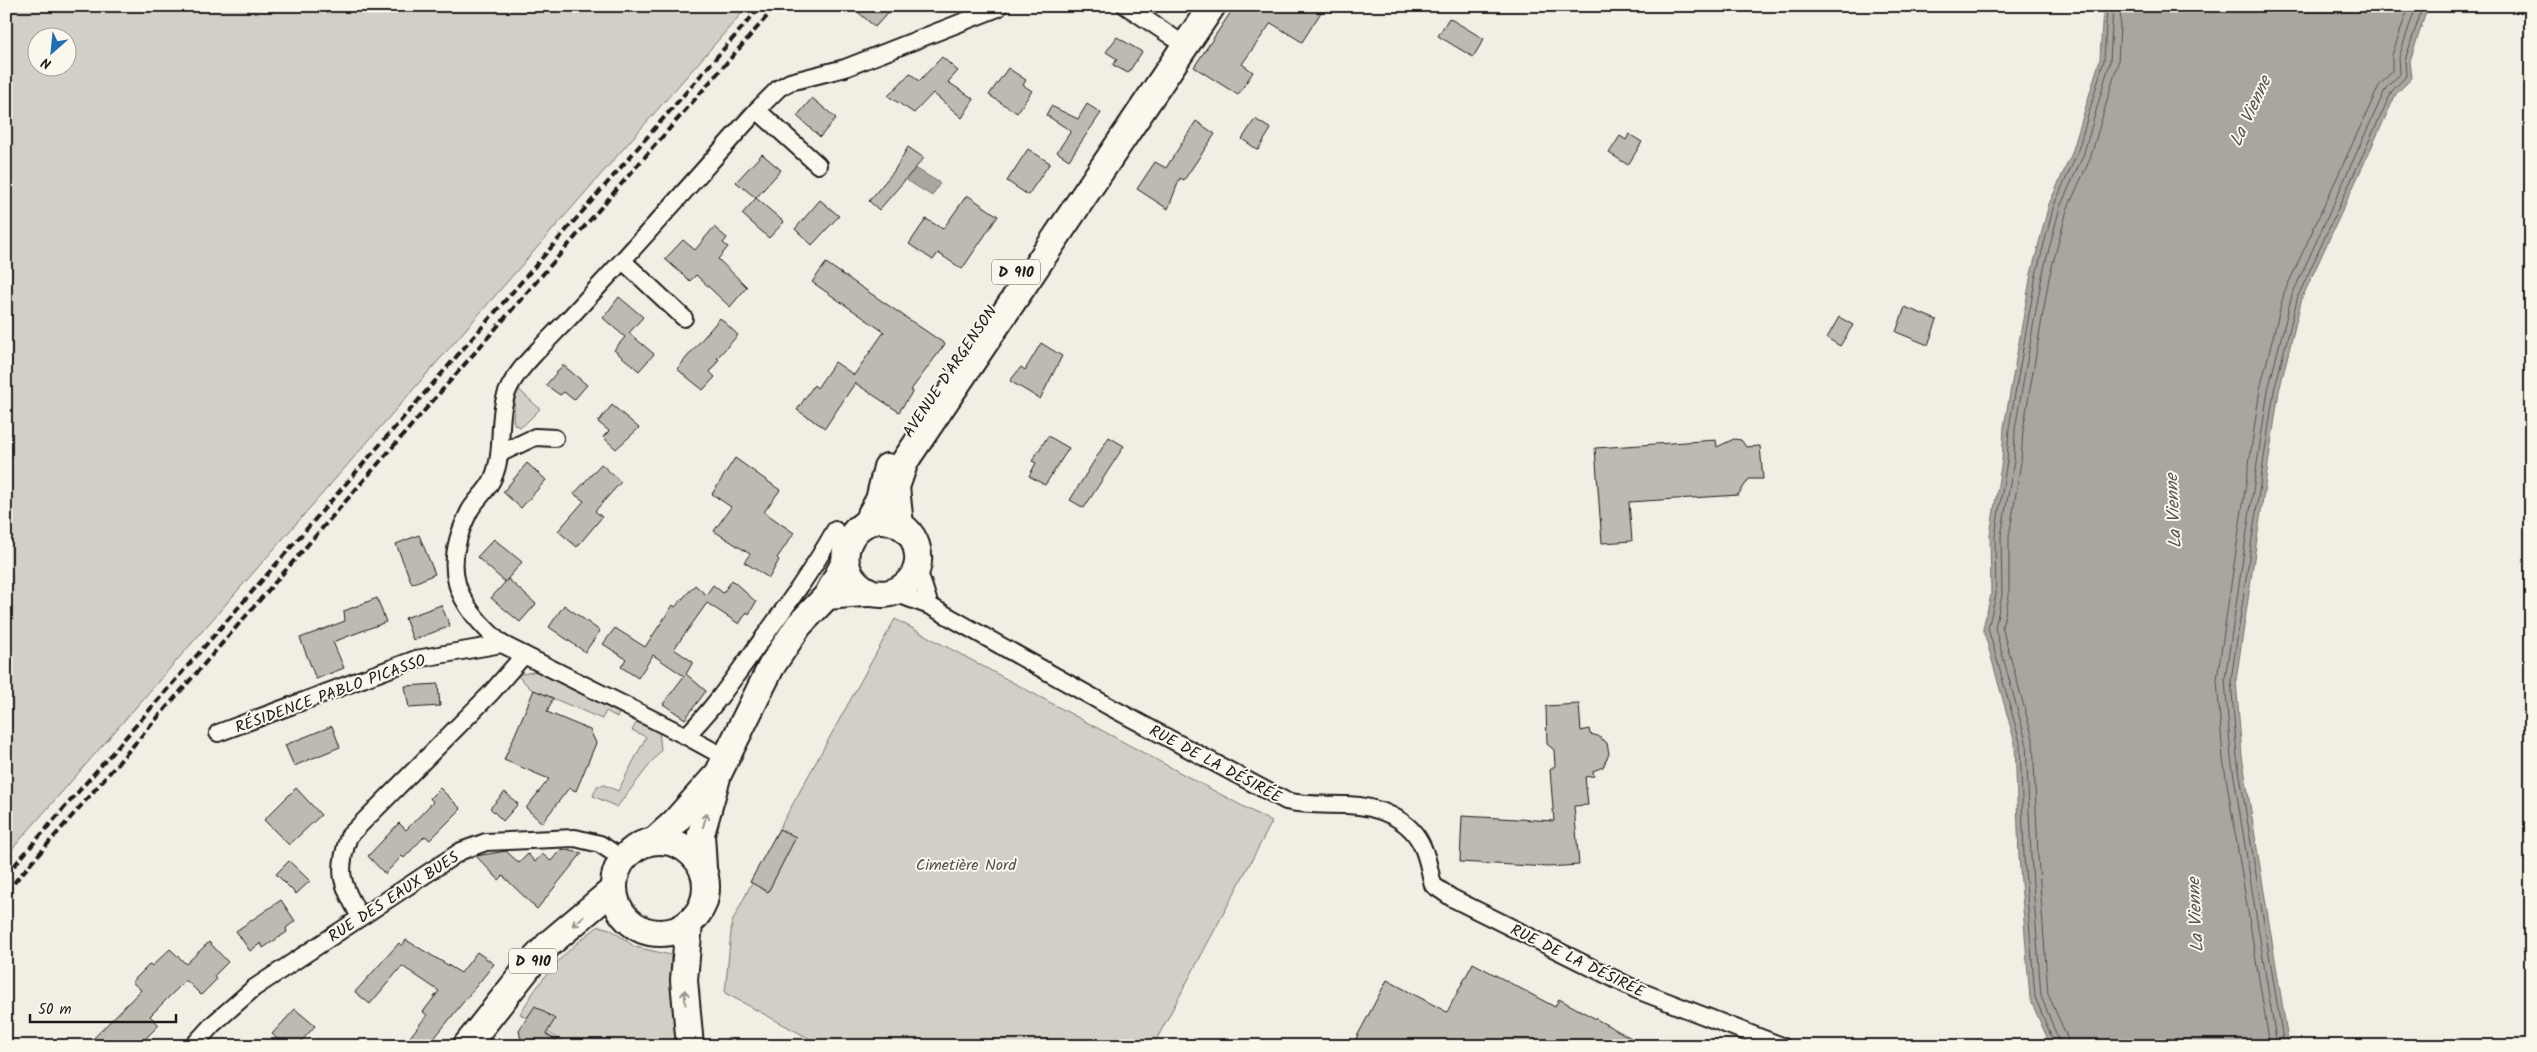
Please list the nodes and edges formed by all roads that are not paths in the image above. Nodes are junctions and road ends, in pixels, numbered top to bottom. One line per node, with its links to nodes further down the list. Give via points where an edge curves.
1 (1126, 6): 4 (street)
2 (1212, 6): 4 (main road, D 910)
3 (999, 7): 5 (street, via 845,68 790,82)
4 (1185, 30): 11 (main road, AVENUE D'ARGENSON / D 910, via 893,453 879,500); 12 (main road, AVENUE D'ARGENSON / D 910, via 905,461 896,487)
5 (757, 110): 6 (street); 7 (street)
6 (818, 165)
7 (623, 260): 8 (street); 10 (street, via 514,379 504,404)
8 (684, 318)
9 (555, 438): 10 (street, via 536,437)
10 (501, 453): 19 (street, via 493,480 470,510 457,540 455,574 462,601 479,624)
11 (866, 524): 12 (main road, via 883,520); 14 (main road, via 850,539)
12 (900, 525): 15 (main road, via 915,543)
13 (835, 530): 22 (street, via 781,614 707,714)
14 (845, 562): 16 (main road, via 854,581); 17 (main road)
15 (918, 566): 16 (main road, via 911,580); 18 (street)
16 (882, 593): 17 (main road); 18 (street, RUE DE LA DÉSIRÉE)
17 (827, 596): 23 (main road, via 799,625 775,661)
18 (930, 606): 33 (street, RUE DE LA DÉSIRÉE, via 1286,801 1349,804 1398,818 1417,836 1433,885 1452,898 1637,990)
19 (502, 644): 20 (street); 21 (street, RÉSIDENCE PABLO PICASSO, via 416,659)
20 (524, 655): 22 (street); 28 (street, via 491,693 348,836 341,859 342,883)
21 (218, 733)
22 (686, 736): 23 (street)
23 (722, 766): 24 (main road); 26 (main road, one-way to 23, via 701,834)
24 (654, 841): 25 (main road, via 632,850); 26 (main road, via 678,844 696,858)
25 (623, 858): 27 (main road); 28 (street, RUE DES EAUX BUES, via 600,844 581,838 486,842 461,851)
26 (702, 868): 29 (main road, via 706,878 705,898)
27 (614, 888): 29 (main road, via 621,912 641,929 666,933); 31 (main road, D 910, one-way to 31, via 545,949)
28 (360, 917): 30 (street, RUE DES EAUX BUES, via 254,988)
29 (689, 923): 32 (main road, one-way to 29, via 684,980)
30 (193, 1046)
31 (466, 1046)
32 (690, 1046)
33 (1782, 1046)

